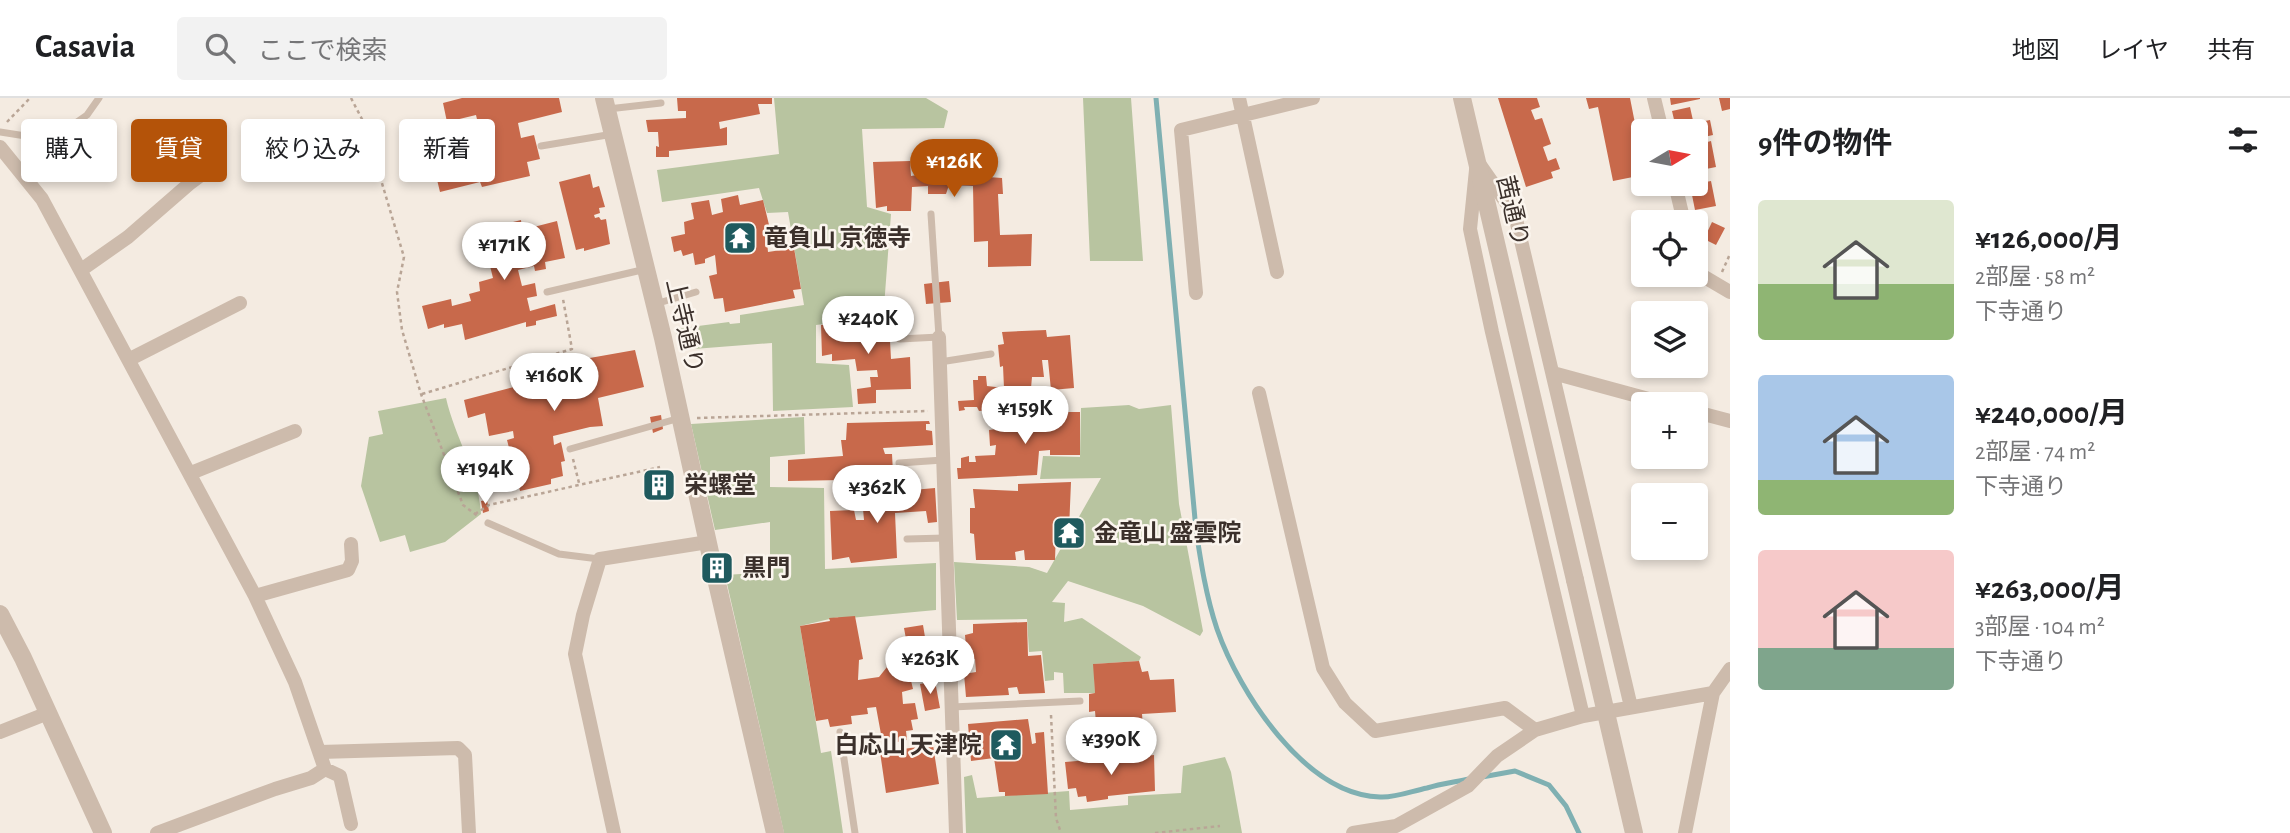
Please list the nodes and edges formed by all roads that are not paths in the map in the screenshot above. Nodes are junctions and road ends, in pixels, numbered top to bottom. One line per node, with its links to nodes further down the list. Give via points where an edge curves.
1 (99, 98): 10 (lane, via 87,115 51,140)
2 (1239, 98): 8 (street)
3 (1313, 98): 8 (street)
4 (1462, 98): 14 (street, 茜通り)
5 (1654, 98): 9 (street)
6 (660, 103): 7 (lane)
7 (606, 104): 11 (street, 上寺通り)
8 (1243, 115): 19 (street); 24 (street, via 1181,130)
9 (1659, 119)
10 (0, 130)
11 (613, 134): 12 (lane); 17 (street, 上寺通り)
12 (541, 146)
13 (0, 147): 18 (street, via 42,199)
14 (1477, 162): 32 (street, via 1515,215); 57 (street, via 1470,229); 72 (street, 茜通り, bridge)
15 (192, 182): 18 (street)
16 (931, 214): 27 (lane)
17 (646, 269): 21 (lane); 26 (street, 上寺通り)
18 (81, 270): 30 (street)
19 (1277, 272)
20 (1708, 279): 23 (street)
21 (547, 292)
22 (696, 292): 26 (lane)
23 (1730, 292)
24 (1196, 293)
25 (240, 303): 30 (street)
26 (655, 304): 36 (street, 上寺通り)
27 (939, 337): 28 (lane); 31 (street)
28 (900, 340)
29 (991, 354): 31 (lane)
30 (130, 359): 42 (street)
31 (940, 362): 40 (street)
32 (1553, 373): 34 (street); 55 (street)
33 (1259, 393): 58 (street, via 1323,668 1345,704 1375,731 1505,708)
34 (1631, 394)
35 (1708, 414): 37 (street)
36 (680, 418): 39 (lane); 46 (street, 上寺通り)
37 (1730, 419)
38 (295, 431): 42 (street)
39 (570, 449)
40 (944, 460): 41 (lane); 44 (street)
41 (899, 463)
42 (191, 472): 49 (street)
43 (488, 523): 48 (lane, via 559,554)
44 (946, 538): 45 (lane); 54 (street)
45 (907, 539)
46 (708, 542): 48 (street); 68 (street, 上寺通り)
47 (351, 544): 49 (street, via 348,570)
48 (600, 559): 67 (street, via 575,654)
49 (255, 596): 61 (street, via 295,682)
50 (0, 614): 56 (street)
51 (1730, 669): 52 (street)
52 (1713, 693): 55 (street); 73 (street)
53 (1080, 701): 54 (lane)
54 (952, 707): 70 (street)
55 (1631, 707): 57 (street)
56 (48, 713): 59 (street); 64 (street)
57 (1583, 716): 58 (street)
58 (1535, 730): 71 (street, via 1497,757 1468,786 1396,826)
59 (0, 732)
60 (840, 732): 69 (lane)
61 (320, 752): 62 (street); 66 (street, via 458,748 466,755)
62 (325, 769): 63 (street, via 340,776); 65 (street)
63 (351, 824)
64 (103, 833)
65 (157, 833)
66 (469, 833)
67 (614, 833)
68 (775, 833)
69 (855, 833)
70 (956, 833)
71 (1353, 833)
72 (1634, 833)
73 (1685, 833)

